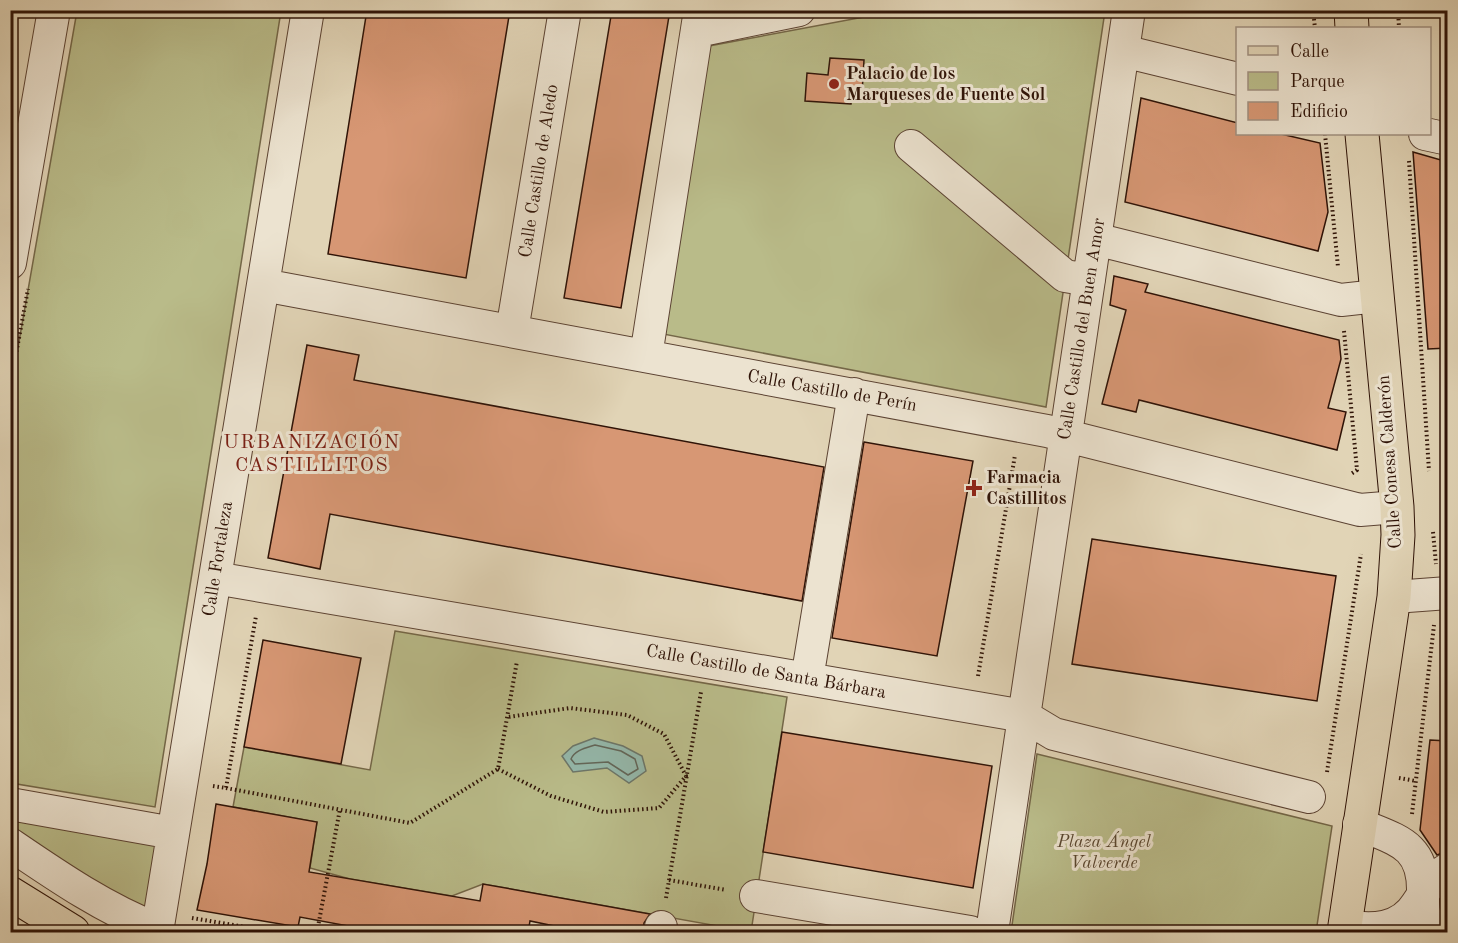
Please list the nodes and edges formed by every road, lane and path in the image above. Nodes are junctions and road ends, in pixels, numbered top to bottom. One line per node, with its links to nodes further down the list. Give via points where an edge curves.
1 (54, 10): 15 (street)
2 (308, 10): 23 (street, Calle Fortaleza)
3 (565, 10): 25 (street, Calle Castillo de Aledo)
4 (800, 10): 9 (street)
5 (1129, 10): 13 (street, Calle Castillo del Buen Amor)
6 (1313, 10): 10 (path)
7 (1351, 10): 11 (main road)
8 (1398, 10): 12 (path)
9 (698, 21): 26 (street)
10 (1315, 27)
11 (1352, 27)
12 (1399, 27)
13 (1123, 51): 14 (street); 20 (street, Calle Castillo del Buen Amor)
14 (1236, 79)
15 (24, 101): 21 (street)
16 (1362, 135): 24 (main road, Calle Conesa Calderón)
17 (1448, 139): 18 (street)
18 (1417, 145): 30 (path)
19 (911, 146): 22 (street, via 1065,276)
20 (1095, 239): 22 (street, Calle Castillo del Buen Amor); 24 (street, via 1341,300)
21 (10, 263)
22 (1089, 280): 28 (street, Calle Castillo del Buen Amor)
23 (263, 285): 25 (street, Calle Castillo de Perín); 34 (street, Calle Fortaleza)
24 (1377, 296): 31 (main road, Calle Conesa Calderón)
25 (513, 331): 26 (street, Calle Castillo de Perín)
26 (646, 356): 27 (street, Calle Castillo de Perín)
27 (854, 394): 28 (street, Calle Castillo de Perín); 39 (street)
28 (1066, 435): 31 (street, Calle Castillo de Perín, via 1360,510); 42 (street, Calle Castillo del Buen Amor)
29 (1016, 445): 41 (path)
30 (1430, 476)
31 (1397, 507): 36 (main road, Calle Conesa Calderón)
32 (1433, 523): 35 (path)
33 (1362, 546): 47 (path)
34 (215, 578): 39 (street, Calle Castillo de Santa Bárbara); 53 (street, Calle Fortaleza)
35 (1443, 594): 36 (street); 51 (path)
36 (1394, 597): 52 (main road, Calle Conesa Calderón)
37 (257, 606): 48 (path)
38 (518, 651): 43 (path)
39 (807, 679): 42 (street, Calle Castillo de Santa Bárbara)
40 (702, 683): 45 (path)
41 (977, 687)
42 (1024, 716): 47 (street, Calle Castillo de Santa Bárbara, via 1054,734); 67 (street, Calle Castillo del Buen Amor)
43 (508, 717): 44 (path); 45 (path, via 570,708 627,715 664,734)
44 (498, 769): 45 (path, via 551,796 604,812 659,808); 50 (path, via 410,823)
45 (686, 776): 56 (path)
46 (204, 785): 48 (path)
47 (1318, 787)
48 (226, 788): 50 (path)
49 (10, 804): 53 (street)
50 (340, 809): 65 (path)
51 (1412, 817)
52 (1359, 824): 58 (street, via 1396,838 1412,852 1422,874); 62 (main road, Calle Conesa Calderón)
53 (173, 833): 61 (street, Calle Fortaleza)
54 (10, 844): 61 (street, via 121,914)
55 (1448, 869): 58 (street, via 1427,885)
56 (669, 880): 59 (path); 60 (path)
57 (10, 893): 63 (main road)
58 (1423, 894): 62 (street, via 1415,907 1396,923); 68 (street, via 1424,918)
59 (756, 896): 66 (street)
60 (661, 922)
61 (165, 926): 64 (path)
62 (1344, 929)
63 (73, 933)
64 (274, 933)
65 (317, 933)
66 (970, 933)
67 (992, 933)
68 (1431, 933)

